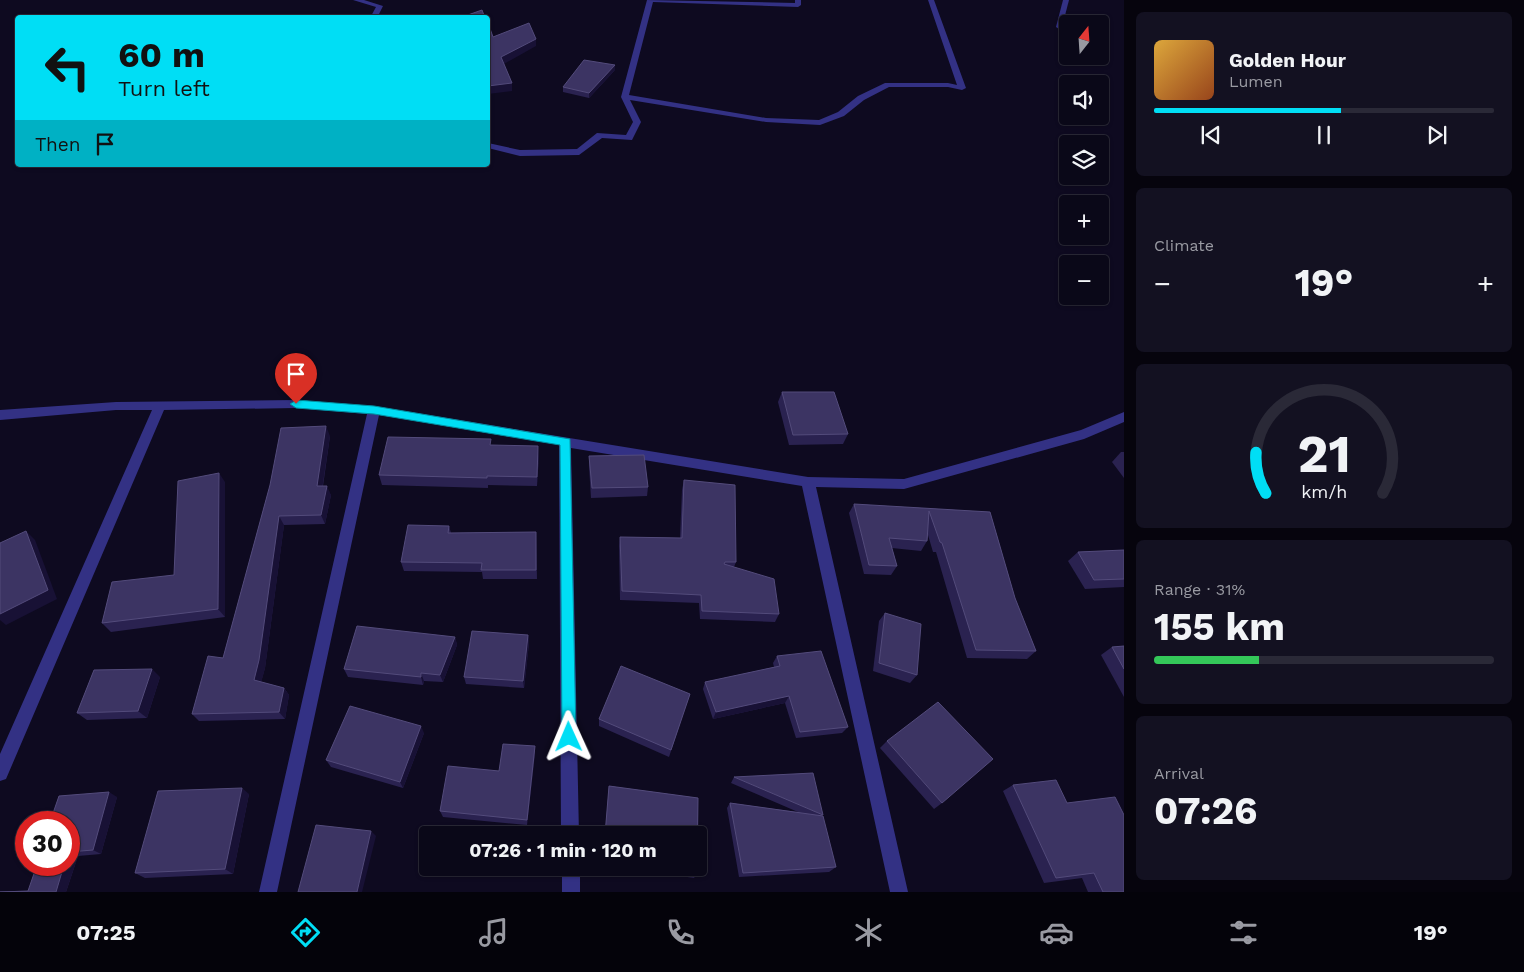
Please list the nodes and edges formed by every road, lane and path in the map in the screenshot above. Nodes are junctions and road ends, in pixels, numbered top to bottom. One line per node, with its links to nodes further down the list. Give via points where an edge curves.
1 (356, 0): 6 (street, via 380,6)
2 (650, 0): 3 (street, via 767,5 798,4); 8 (street)
3 (798, 0)
4 (931, 0): 8 (street, via 962,88 888,85 820,123 766,120)
5 (1066, 0): 7 (street)
6 (376, 15)
7 (1062, 15)
8 (625, 97): 9 (street, via 637,122 629,138 600,135 578,152 520,154)
9 (490, 146)
10 (160, 405): 11 (street, via 296,404); 12 (street); 16 (street)
11 (374, 410): 14 (street); 19 (street)
12 (0, 415)
13 (1124, 417): 15 (street, via 1084,434 904,484)
14 (566, 442): 15 (street); 17 (street)
15 (808, 482): 21 (street)
16 (0, 773)
17 (570, 826)
18 (570, 876): 20 (street)
19 (268, 892)
20 (571, 892)
21 (899, 892)

